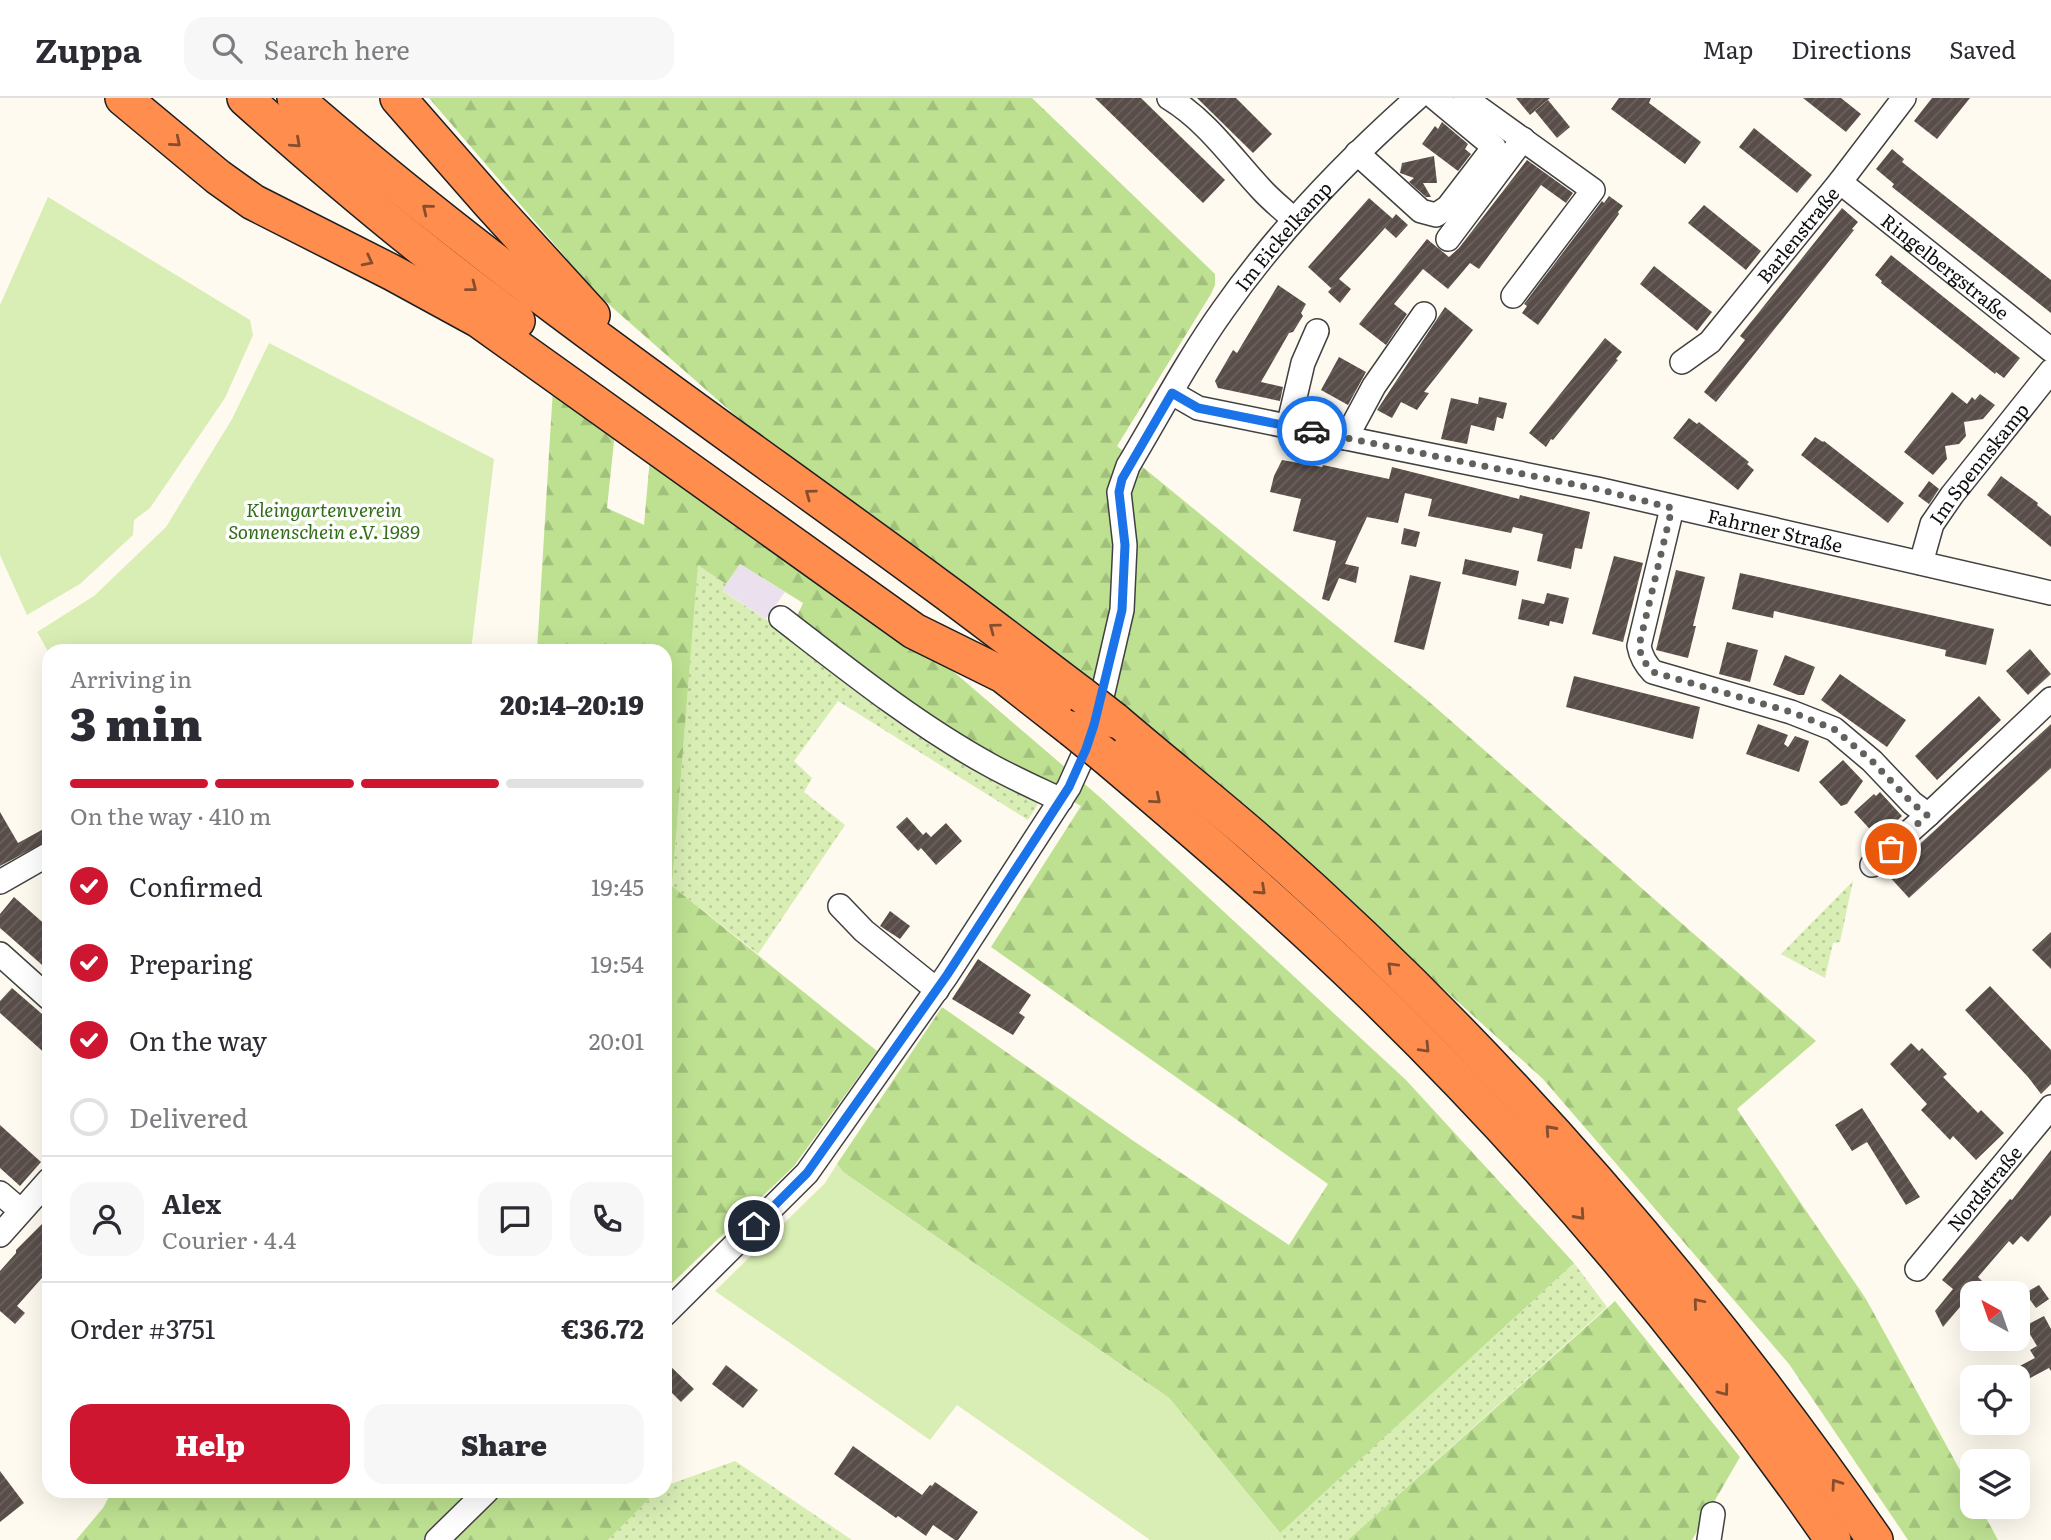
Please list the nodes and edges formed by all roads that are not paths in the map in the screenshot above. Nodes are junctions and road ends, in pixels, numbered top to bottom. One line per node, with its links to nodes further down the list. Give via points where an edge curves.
1 (123, 98): 29 (highway, one-way to 29, via 253,202 479,320 914,631)
2 (245, 98): 29 (highway, one-way to 29, via 490,302)
3 (295, 98): 21 (highway, one-way to 3, via 438,218)
4 (398, 98): 21 (highway)
5 (1169, 98): 13 (street, via 1186,108)
6 (1417, 98): 11 (street, Im Eickelkamp)
7 (1435, 98): 11 (street, via 1494,147 1448,207 1436,215 1421,211)
8 (1465, 98): 10 (street)
9 (1904, 98): 12 (street, Barlenstraße)
10 (1523, 139): 14 (street); 15 (street, via 1593,190)
11 (1357, 153): 13 (street, Im Eickelkamp)
12 (1840, 182): 18 (street, Ringelbergstraße); 19 (street, Barlenstraße, via 1710,342)
13 (1294, 220): 22 (street, Im Eickelkamp, via 1222,311)
14 (1448, 239)
15 (1513, 296)
16 (1424, 314): 24 (street, via 1374,386)
17 (1317, 331): 23 (street, via 1303,363)
18 (2051, 350)
19 (1682, 362)
20 (2051, 371): 26 (street, Im Spennskamp, via 1932,524)
21 (657, 384): 52 (highway, one-way to 21, bridge, via 1722,1331 1614,1202 1395,969 1266,848 1083,695)
22 (1172, 393): 23 (street, Fahrner Straße, via 1198,408); 31 (street, Im Eickelkamp, via 1122,479 1122,610 1086,749)
23 (1289, 427): 24 (street, Fahrner Straße)
24 (1346, 438): 25 (street, Fahrner Straße)
25 (1672, 508): 26 (street, Fahrner Straße); 32 (street, via 1639,646 1646,665 1653,672 1834,729)
26 (1921, 563): 27 (street, Fahrner Straße)
27 (2051, 593)
28 (781, 618): 31 (street, via 917,719 987,764)
29 (994, 670): 51 (highway, one-way to 51, bridge, via 1104,755 1241,871 1370,992 1494,1119 1695,1353)
30 (2051, 699): 32 (street)
31 (1061, 800): 38 (street, Im Eickelkamp)
32 (1927, 815): 34 (street)
33 (42, 858): 35 (street)
34 (1872, 865)
35 (0, 882)
36 (840, 906): 38 (street)
37 (0, 954): 39 (street)
38 (937, 990): 46 (street, Im Eickelkamp, via 807,1173)
39 (42, 992)
40 (2051, 1107): 45 (street, Nordstraße)
41 (42, 1188): 43 (street)
42 (0, 1193): 43 (street)
43 (21, 1211): 44 (street)
44 (0, 1235)
45 (1917, 1269)
46 (672, 1307)
47 (480, 1498): 49 (street)
48 (1713, 1514): 50 (street)
49 (437, 1540)
50 (1709, 1540)
51 (1833, 1540)
52 (1875, 1540)

